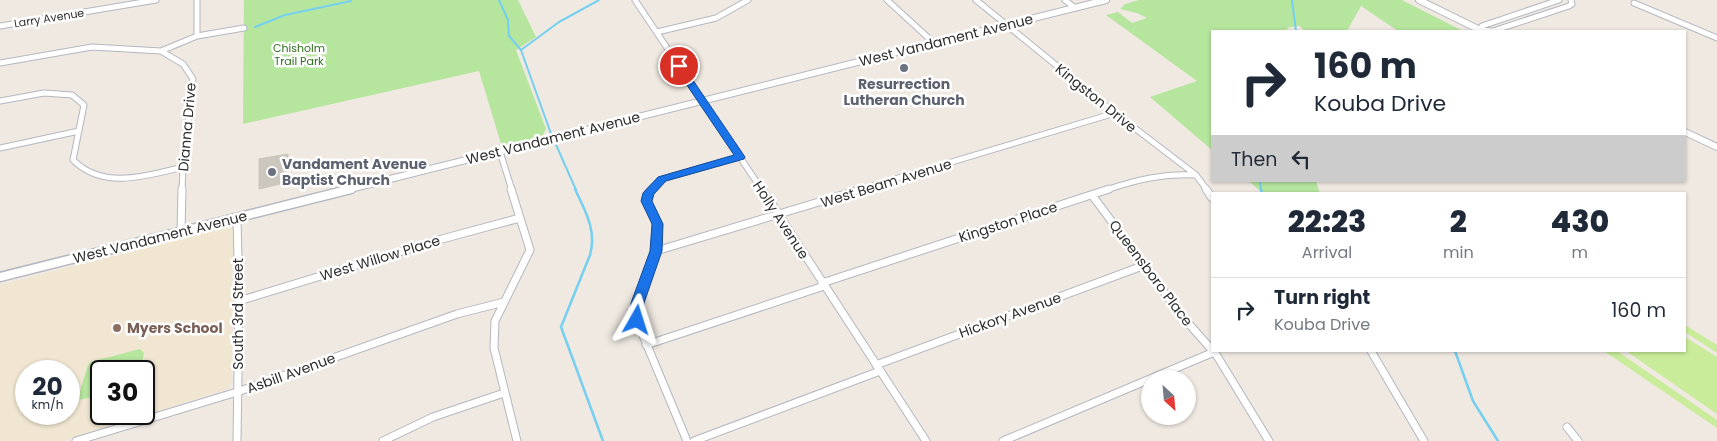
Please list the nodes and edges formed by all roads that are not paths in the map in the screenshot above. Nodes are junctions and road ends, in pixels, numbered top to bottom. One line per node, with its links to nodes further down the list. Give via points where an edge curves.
1 (156, 0): 18 (street, Larry Avenue)
2 (197, 0): 25 (street)
3 (635, 0): 24 (street, Holly Avenue)
4 (748, 0): 24 (street, via 718,19)
5 (887, 0): 27 (street)
6 (976, 0): 17 (street, Kingston Drive)
7 (1065, 0): 14 (street)
8 (1106, 0): 14 (street, West Vandament Avenue)
9 (1419, 0): 21 (street)
10 (1558, 0): 13 (street)
11 (1571, 0): 15 (street, via 1569,6)
12 (1634, 2): 26 (street)
13 (1541, 7): 15 (street); 16 (street)
14 (1076, 8): 17 (street, West Vandament Avenue)
15 (1551, 12): 19 (street)
16 (1498, 21): 19 (street); 22 (street, via 1482,26)
17 (1007, 25): 27 (street, West Vandament Avenue); 32 (street, Kingston Drive)
18 (0, 26)
19 (1508, 26): 23 (street)
20 (244, 28): 25 (street)
21 (1479, 30)
22 (1481, 30)
23 (1496, 30)
24 (657, 32): 30 (street, Holly Avenue)
25 (197, 36): 28 (street)
26 (1717, 38)
27 (934, 43): 30 (street, West Vandament Avenue)
28 (161, 51): 29 (street, Dianna Drive, via 92,47); 39 (street, Dianna Drive, via 183,64 193,79)
29 (0, 63)
30 (702, 100): 37 (street, West Vandament Avenue); 38 (street, Holly Avenue)
31 (0, 101): 33 (street, via 44,93 72,95 84,105)
32 (1115, 113): 40 (street, Kingston Drive); 43 (street, West Beam Avenue)
33 (79, 131): 35 (street); 39 (street, via 73,160 79,169 93,175 112,179)
34 (1686, 132): 36 (street)
35 (0, 148)
36 (1717, 148)
37 (500, 152): 44 (street, West Vandament Avenue); 45 (street)
38 (740, 157): 43 (street, Holly Avenue); 47 (street, via 662,179 654,185 647,201 657,224)
39 (184, 167): 46 (street, Dianna Drive)
40 (1196, 175): 41 (street, Kingston Place, via 1143,178); 42 (street, Kingston Drive)
41 (1092, 195): 48 (street, Queensboro Place); 50 (street, Kingston Place)
42 (1211, 197)
43 (779, 215): 47 (street, West Beam Avenue); 50 (street, Holly Avenue)
44 (237, 218): 46 (street, West Vandament Avenue); 51 (street, South 3rd Street)
45 (520, 218): 51 (street, West Willow Place); 52 (street, via 530,250)
46 (181, 231): 49 (street, West Vandament Avenue)
47 (656, 251): 53 (street, via 637,303 637,320)
48 (1145, 265): 54 (street, Queensboro Place, via 1182,316); 58 (street, Hickory Avenue)
49 (0, 277)
50 (822, 285): 53 (street, Kingston Place); 58 (street, Holly Avenue)
51 (239, 301): 61 (street, South 3rd Street)
52 (504, 302): 61 (street, Asbill Avenue, via 457,314); 62 (street, via 495,321 494,348)
53 (646, 345): 68 (street)
54 (1211, 348)
55 (1212, 352): 59 (street)
56 (1215, 352): 72 (street, Queensboro Place)
57 (1371, 352): 73 (street)
58 (878, 368): 69 (street, Hickory Avenue); 70 (street, Holly Avenue)
59 (1171, 370)
60 (1141, 383): 71 (street)
61 (237, 392): 64 (street, Asbill Avenue); 65 (street, South 3rd Street)
62 (504, 393): 66 (street, via 433,417); 67 (street)
63 (1567, 426): 74 (street)
64 (76, 441)
65 (237, 441)
66 (383, 441)
67 (517, 441)
68 (687, 441)
69 (694, 441)
70 (926, 441)
71 (1003, 441)
72 (1269, 441)
73 (1424, 441)
74 (1578, 441)

